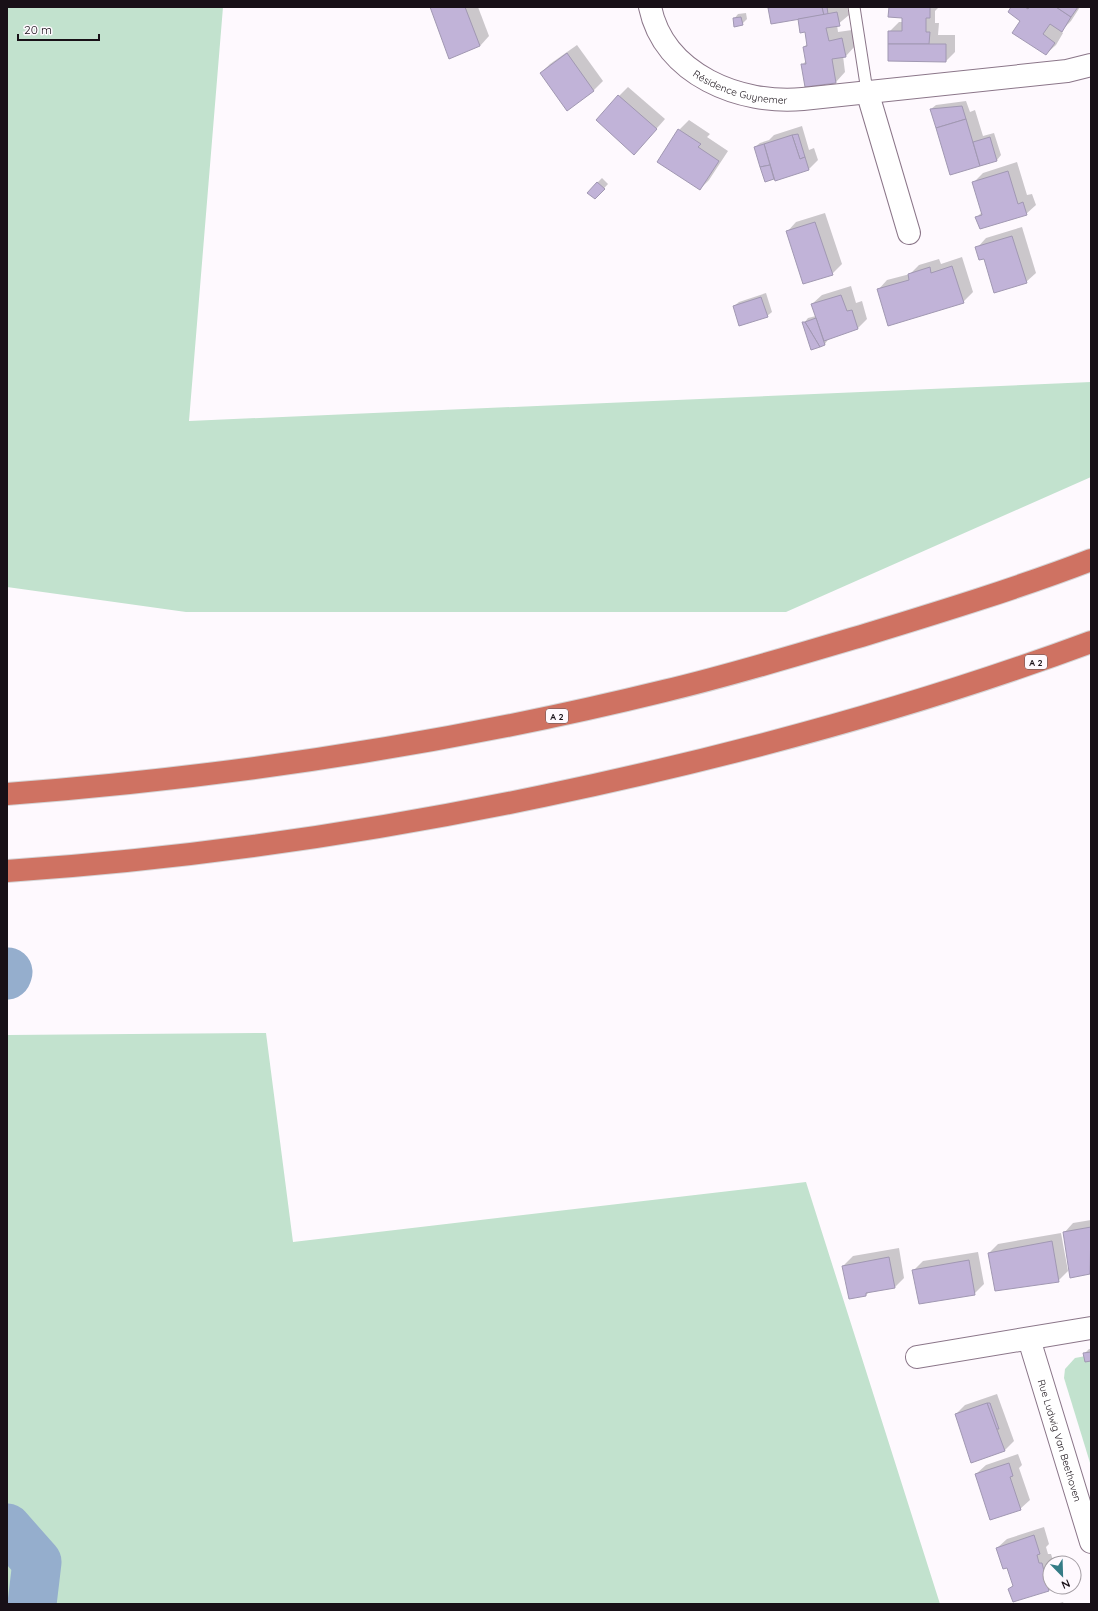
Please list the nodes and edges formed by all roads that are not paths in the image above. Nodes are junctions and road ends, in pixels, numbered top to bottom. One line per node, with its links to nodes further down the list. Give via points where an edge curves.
1 (650, 7): 4 (street, Résidence Guynemer, via 656,26 677,58 702,77 728,89 754,97 778,100)
2 (854, 7): 4 (lane)
3 (1091, 65): 4 (street, Résidence Guynemer, via 1067,71)
4 (867, 91): 5 (street)
5 (909, 233)
6 (1091, 560): 8 (highway, A 2, via 917,619 821,648 665,691 568,714 414,744 302,762 200,776)
7 (1091, 642): 9 (highway, A 2, via 928,697 829,726 673,768 569,791 415,821 301,839)
8 (7, 794)
9 (7, 871)
10 (1091, 1328): 11 (street)
11 (1028, 1339): 12 (street); 13 (street, Rue Ludwig Van Beethoven)
12 (917, 1357)
13 (1089, 1529)

